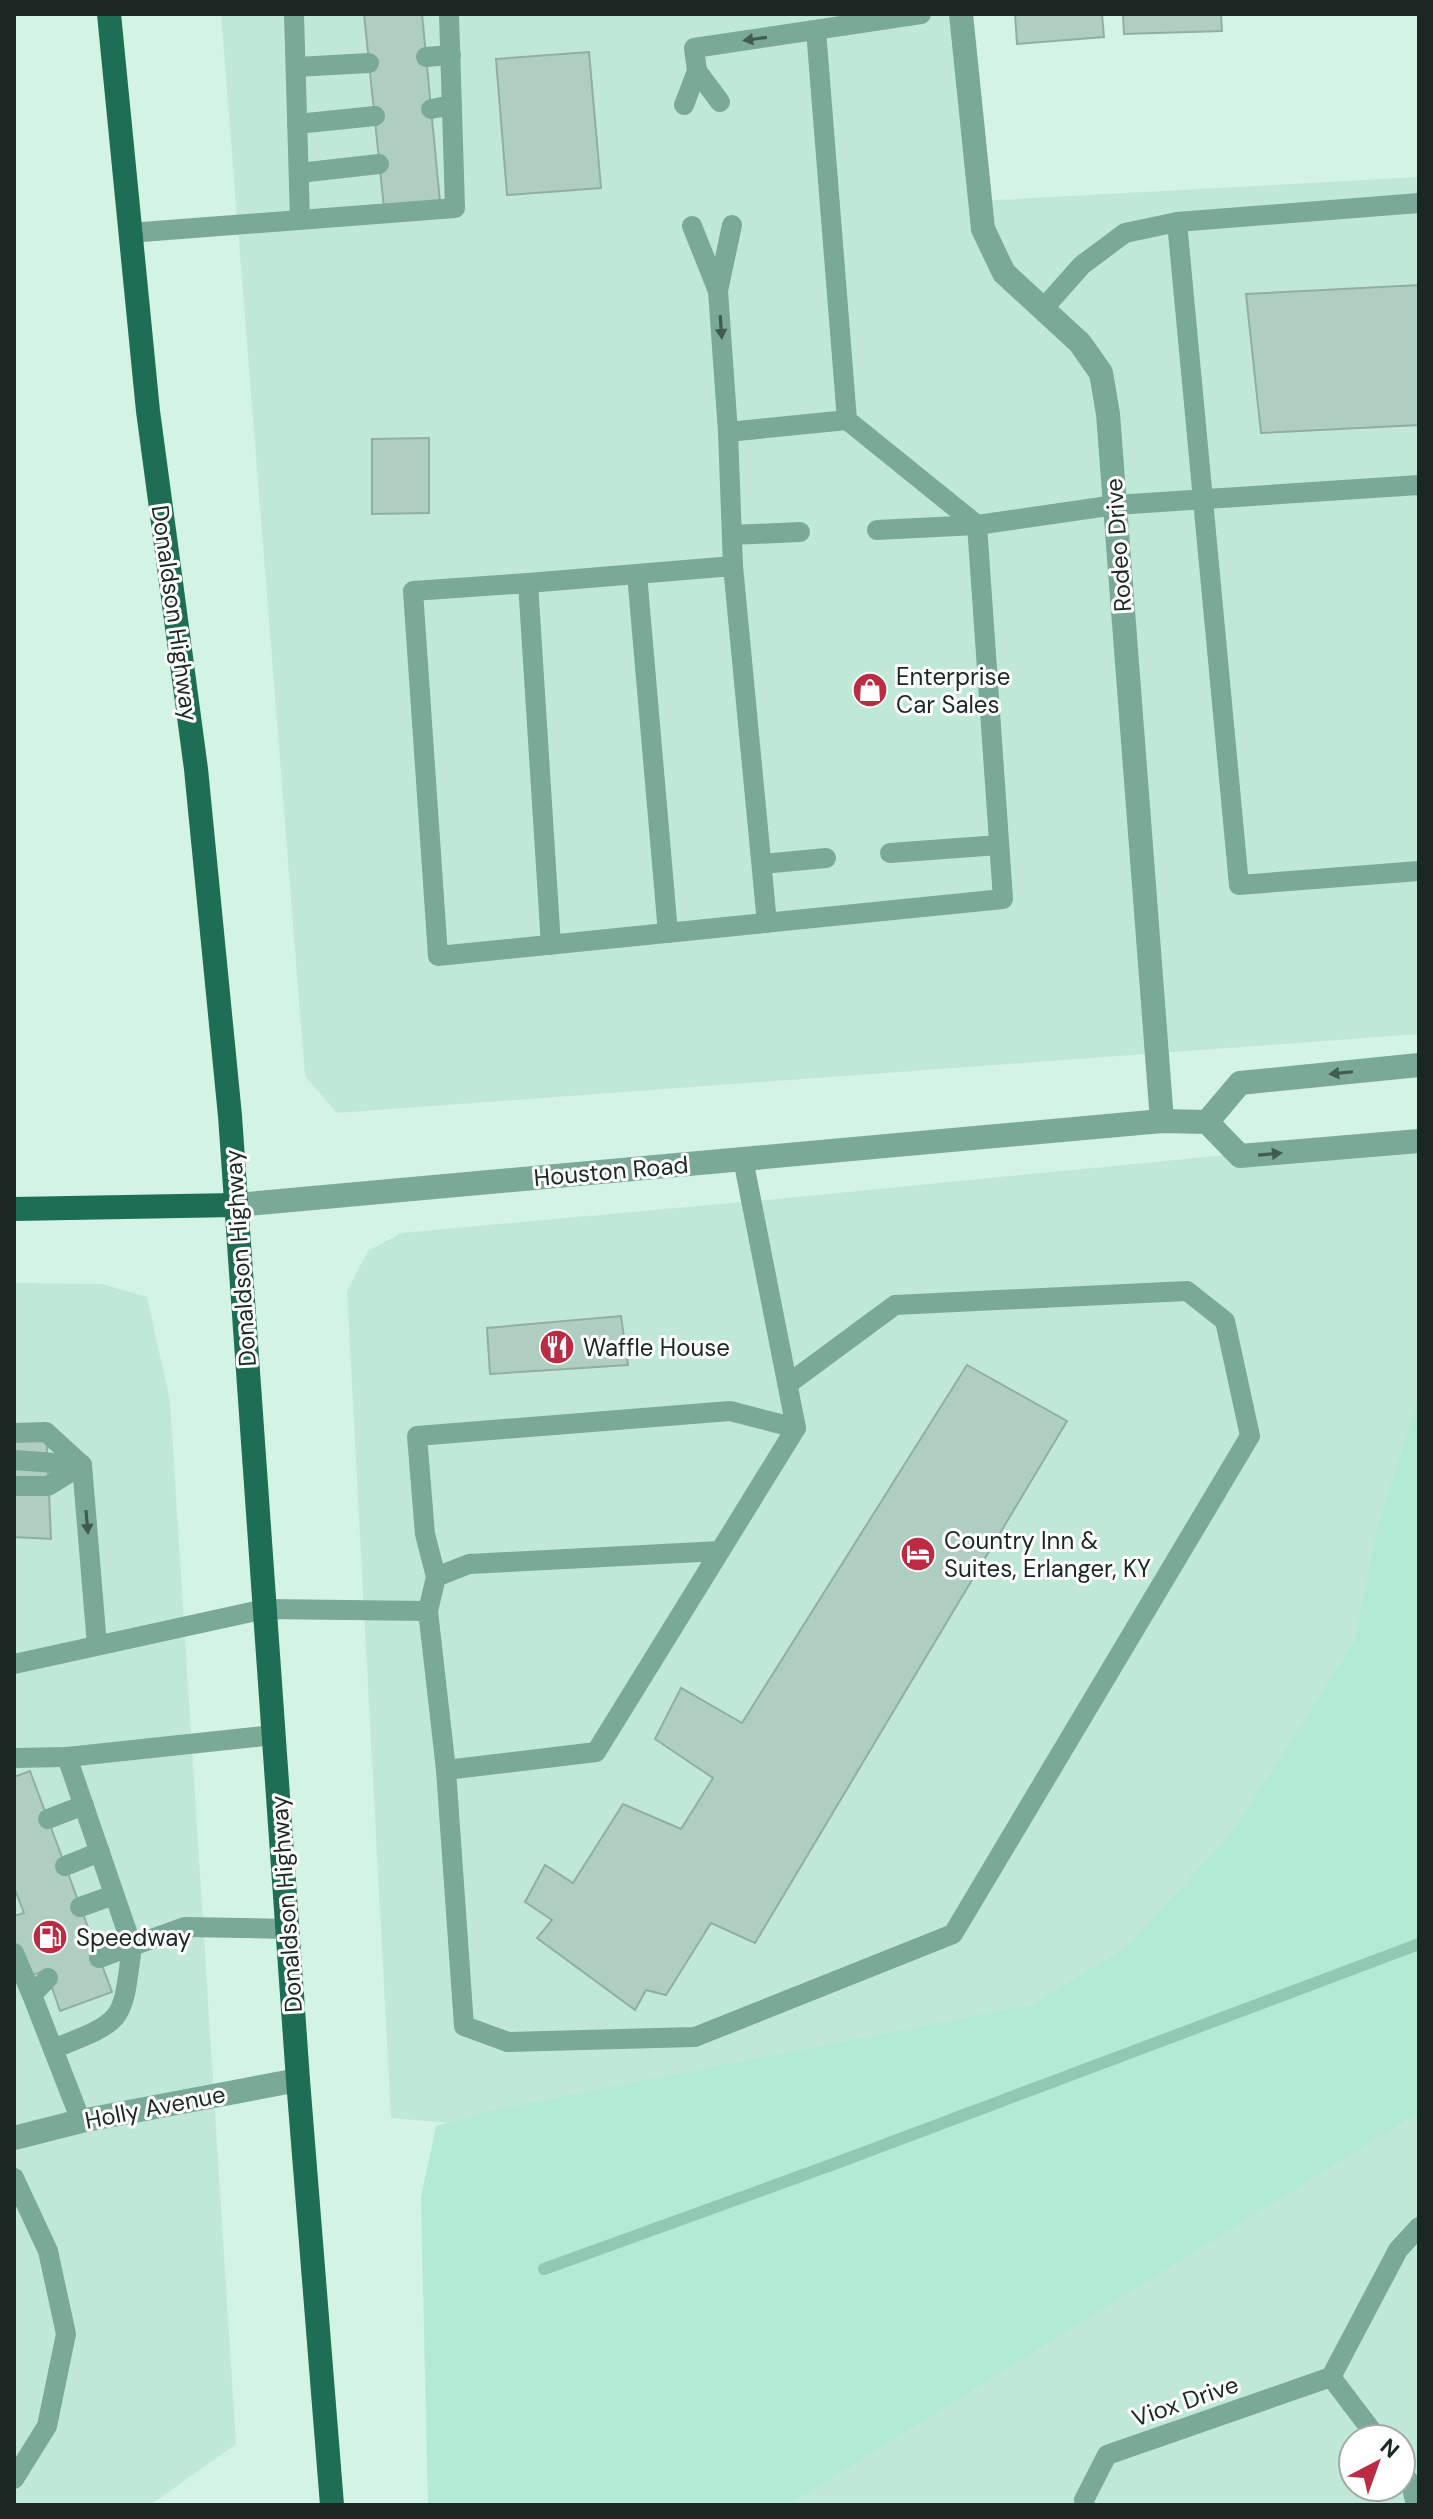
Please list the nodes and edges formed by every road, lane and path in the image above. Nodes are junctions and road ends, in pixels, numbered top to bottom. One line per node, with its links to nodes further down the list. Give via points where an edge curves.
1 (109, 14): 25 (main road, Donaldson Highway)
2 (294, 14): 10 (lane)
3 (449, 14): 7 (lane)
4 (921, 14): 6 (lane)
5 (961, 14): 27 (street, Rodeo Drive, via 983,229 1004,273)
6 (816, 30): 11 (lane, one-way to 11, via 694,48); 28 (lane)
7 (451, 55): 8 (lane); 13 (lane)
8 (426, 57)
9 (369, 63): 10 (lane)
10 (296, 67): 17 (lane)
11 (697, 71): 12 (lane); 14 (lane)
12 (720, 102)
13 (452, 105): 15 (lane); 21 (lane, via 444,154 455,208)
14 (684, 105)
15 (431, 109)
16 (375, 116): 17 (lane)
17 (297, 124): 19 (lane)
18 (379, 164): 19 (lane)
19 (299, 173): 21 (lane)
20 (1419, 203): 22 (lane)
21 (300, 220): 25 (lane)
22 (1177, 222): 27 (lane, via 1125,233 1082,265); 31 (lane)
23 (732, 225): 26 (lane)
24 (692, 226): 26 (lane)
25 (129, 233): 53 (main road, Donaldson Highway, via 196,769)
26 (718, 291): 29 (lane, one-way to 29)
27 (1042, 310): 32 (street, Rodeo Drive, via 1080,343 1101,373)
28 (847, 420): 29 (lane); 33 (lane)
29 (728, 432): 36 (lane)
30 (1419, 485): 31 (lane)
31 (1203, 498): 32 (lane); 44 (lane, via 1239,885)
32 (1115, 505): 33 (lane); 49 (street, Rodeo Drive)
33 (977, 525): 34 (lane); 40 (lane)
34 (877, 530)
35 (800, 532): 36 (lane)
36 (732, 535): 37 (lane)
37 (733, 566): 38 (lane); 43 (lane)
38 (637, 574): 39 (lane); 46 (lane)
39 (528, 583): 47 (lane); 47 (lane, via 413,591 438,956)
40 (999, 845): 41 (lane); 45 (lane, via 1003,899)
41 (890, 853)
42 (826, 858): 43 (lane)
43 (762, 864): 45 (lane)
44 (1419, 871)
45 (767, 923): 46 (lane)
46 (668, 933): 47 (lane)
47 (551, 945)
48 (1419, 1065): 50 (street, one-way to 50, via 1240,1083)
49 (1162, 1121): 50 (street, Houston Road); 52 (street, Houston Road)
50 (1207, 1122): 51 (street, one-way to 51, via 1240,1156)
51 (1419, 1141)
52 (743, 1159): 53 (street, Houston Road); 55 (lane)
53 (236, 1205): 54 (main road, Houston Road); 63 (main road, Donaldson Highway)
54 (14, 1209)
55 (788, 1384): 56 (lane); 70 (lane, via 895,1305 1187,1291 1225,1321 1250,1436 953,1934 695,2037 508,2042 464,2026)
56 (796, 1428): 61 (lane); 62 (lane, via 730,1411 417,1436 425,1534)
57 (14, 1433): 59 (lane, via 46,1432)
58 (14, 1460): 59 (lane)
59 (82, 1465): 60 (lane, via 48,1486); 65 (lane, one-way to 65)
60 (14, 1486)
61 (720, 1551): 62 (lane, via 469,1564); 70 (lane, via 596,1752)
62 (436, 1577): 64 (lane)
63 (265, 1609): 64 (lane); 65 (lane); 67 (main road, Donaldson Highway)
64 (428, 1611): 70 (lane)
65 (97, 1645): 66 (lane)
66 (14, 1664)
67 (274, 1735): 68 (lane); 77 (main road, Donaldson Highway)
68 (67, 1757): 69 (lane); 71 (lane)
69 (14, 1758)
70 (446, 1770)
71 (84, 1805): 72 (lane); 73 (lane)
72 (48, 1819)
73 (100, 1852): 74 (lane); 75 (lane)
74 (65, 1866)
75 (114, 1895): 76 (lane); 78 (lane)
76 (80, 1907)
77 (289, 1929): 78 (lane, via 185,1927); 84 (main road, Donaldson Highway)
78 (132, 1946): 80 (lane); 83 (lane, via 119,2016 102,2030)
79 (14, 1953): 82 (lane)
80 (99, 1958)
81 (48, 1978): 82 (lane)
82 (32, 1995): 83 (lane)
83 (53, 2049): 85 (lane)
84 (298, 2080): 85 (street, Holly Avenue); 92 (main road, Donaldson Highway)
85 (81, 2121): 86 (street, Holly Avenue)
86 (14, 2138)
87 (14, 2178): 91 (lane, via 48,2251 66,2334 47,2426)
88 (1419, 2227): 89 (lane, via 1398,2250)
89 (1331, 2377): 90 (lane); 93 (lane, Viox Drive, via 1107,2455)
90 (1366, 2423)
91 (14, 2479)
92 (332, 2505)
93 (1085, 2505)

